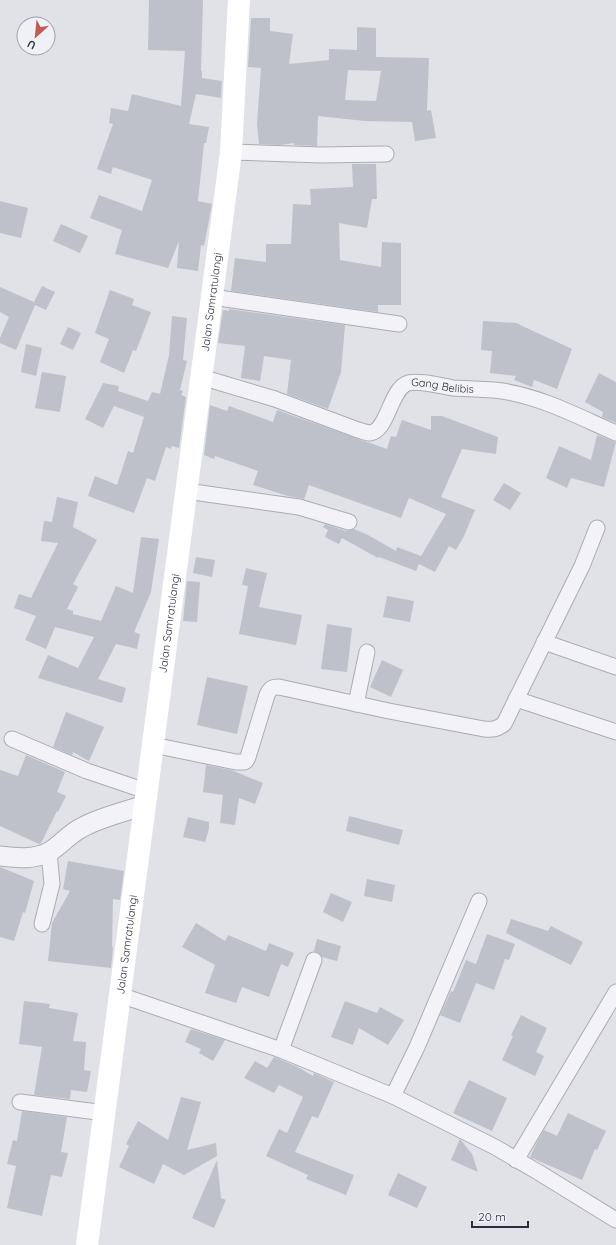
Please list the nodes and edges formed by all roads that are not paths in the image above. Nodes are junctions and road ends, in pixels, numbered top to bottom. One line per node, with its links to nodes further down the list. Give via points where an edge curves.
1 (239, 0): 2 (main road, Jalan Samratulangi)
2 (231, 152): 3 (street); 4 (main road, Jalan Samratulangi)
3 (386, 154)
4 (212, 297): 5 (street); 6 (main road, Jalan Samratulangi)
5 (399, 324)
6 (201, 378): 7 (street, Gang Belibis, via 275,399 370,433 377,430 382,423 399,390 406,384 415,382 502,391 530,397); 8 (main road, Jalan Samratulangi)
7 (616, 433)
8 (186, 491): 9 (street, via 299,507); 18 (main road, Jalan Samratulangi)
9 (349, 522)
10 (597, 528): 11 (street, via 582,566)
11 (544, 642): 13 (street); 14 (street)
12 (367, 652): 15 (street)
13 (616, 667)
14 (516, 699): 15 (street, via 504,724 494,730); 16 (street)
15 (356, 704): 18 (street, via 279,687 270,689 244,762)
16 (616, 732)
17 (12, 739): 19 (street)
18 (153, 745): 19 (main road, Jalan Samratulangi)
19 (146, 798): 20 (street, via 79,829); 26 (main road, Jalan Samratulangi)
20 (49, 852): 21 (street, via 19,858); 23 (street, via 52,884)
21 (0, 856)
22 (479, 901): 28 (street, via 417,1047)
23 (42, 924)
24 (314, 960): 27 (street)
25 (616, 992): 31 (street)
26 (120, 995): 27 (street); 30 (main road, Jalan Samratulangi)
27 (281, 1050): 28 (street)
28 (393, 1096): 31 (street)
29 (20, 1102): 30 (street)
30 (105, 1113): 33 (main road, Jalan Samratulangi)
31 (516, 1160): 32 (street)
32 (616, 1220)
33 (87, 1245)

